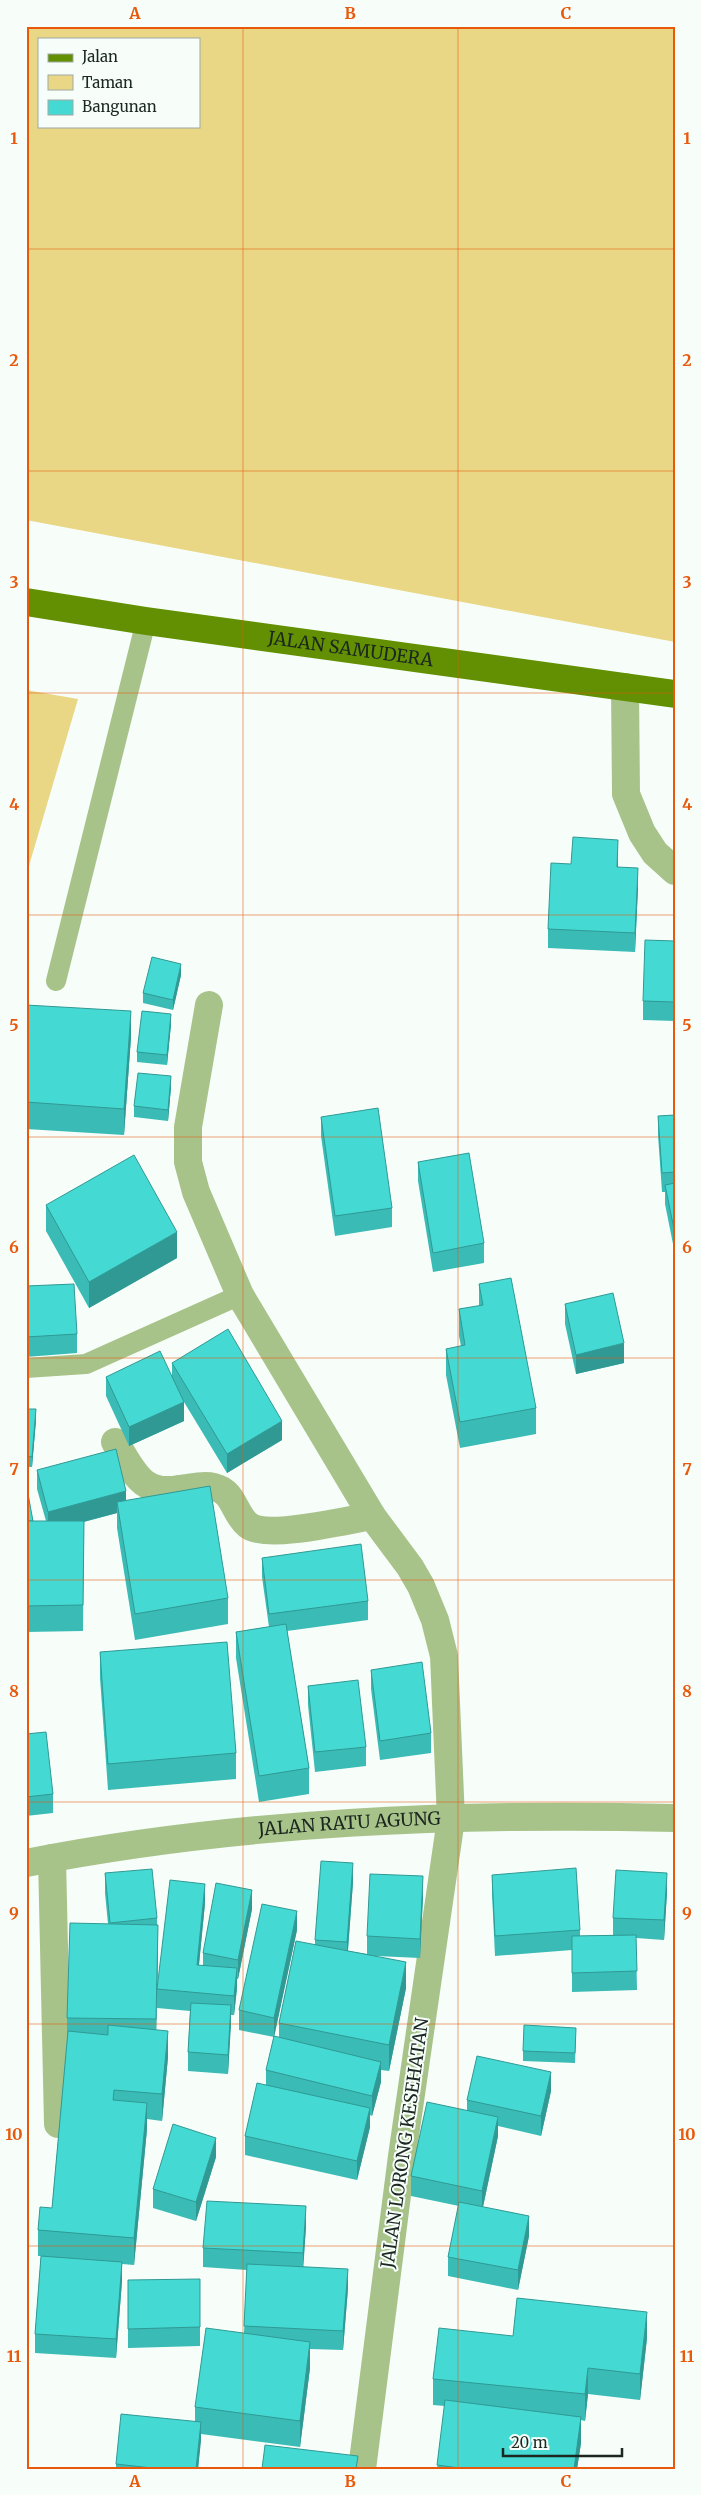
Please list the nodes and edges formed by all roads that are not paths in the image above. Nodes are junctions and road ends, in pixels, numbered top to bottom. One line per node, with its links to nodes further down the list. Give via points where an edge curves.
1 (26, 602): 2 (main road, JALAN SAMUDERA)
2 (146, 621): 3 (main road, JALAN SAMUDERA); 6 (lane)
3 (625, 686): 4 (main road, JALAN SAMUDERA); 5 (street, via 626,794 642,833 655,853)
4 (675, 694)
5 (675, 871)
6 (56, 981)
7 (209, 1005): 8 (street, JALAN LORONG KESEHATAN, via 188,1127 188,1162 196,1192)
8 (240, 1295): 9 (lane, via 86,1364); 11 (street, JALAN LORONG KESEHATAN)
9 (26, 1368)
10 (115, 1442): 11 (street, via 143,1483 164,1492 203,1486 224,1491 243,1520 254,1529 274,1531)
11 (372, 1516): 13 (street, JALAN LORONG KESEHATAN, via 410,1567 435,1620 444,1656)
12 (675, 1818): 13 (street, JALAN RATU AGUNG)
13 (451, 1819): 14 (street, JALAN RATU AGUNG, via 269,1828); 16 (street, JALAN LORONG KESEHATAN, via 402,2156)
14 (39, 1861): 15 (street)
15 (58, 2124)
16 (362, 2469)

